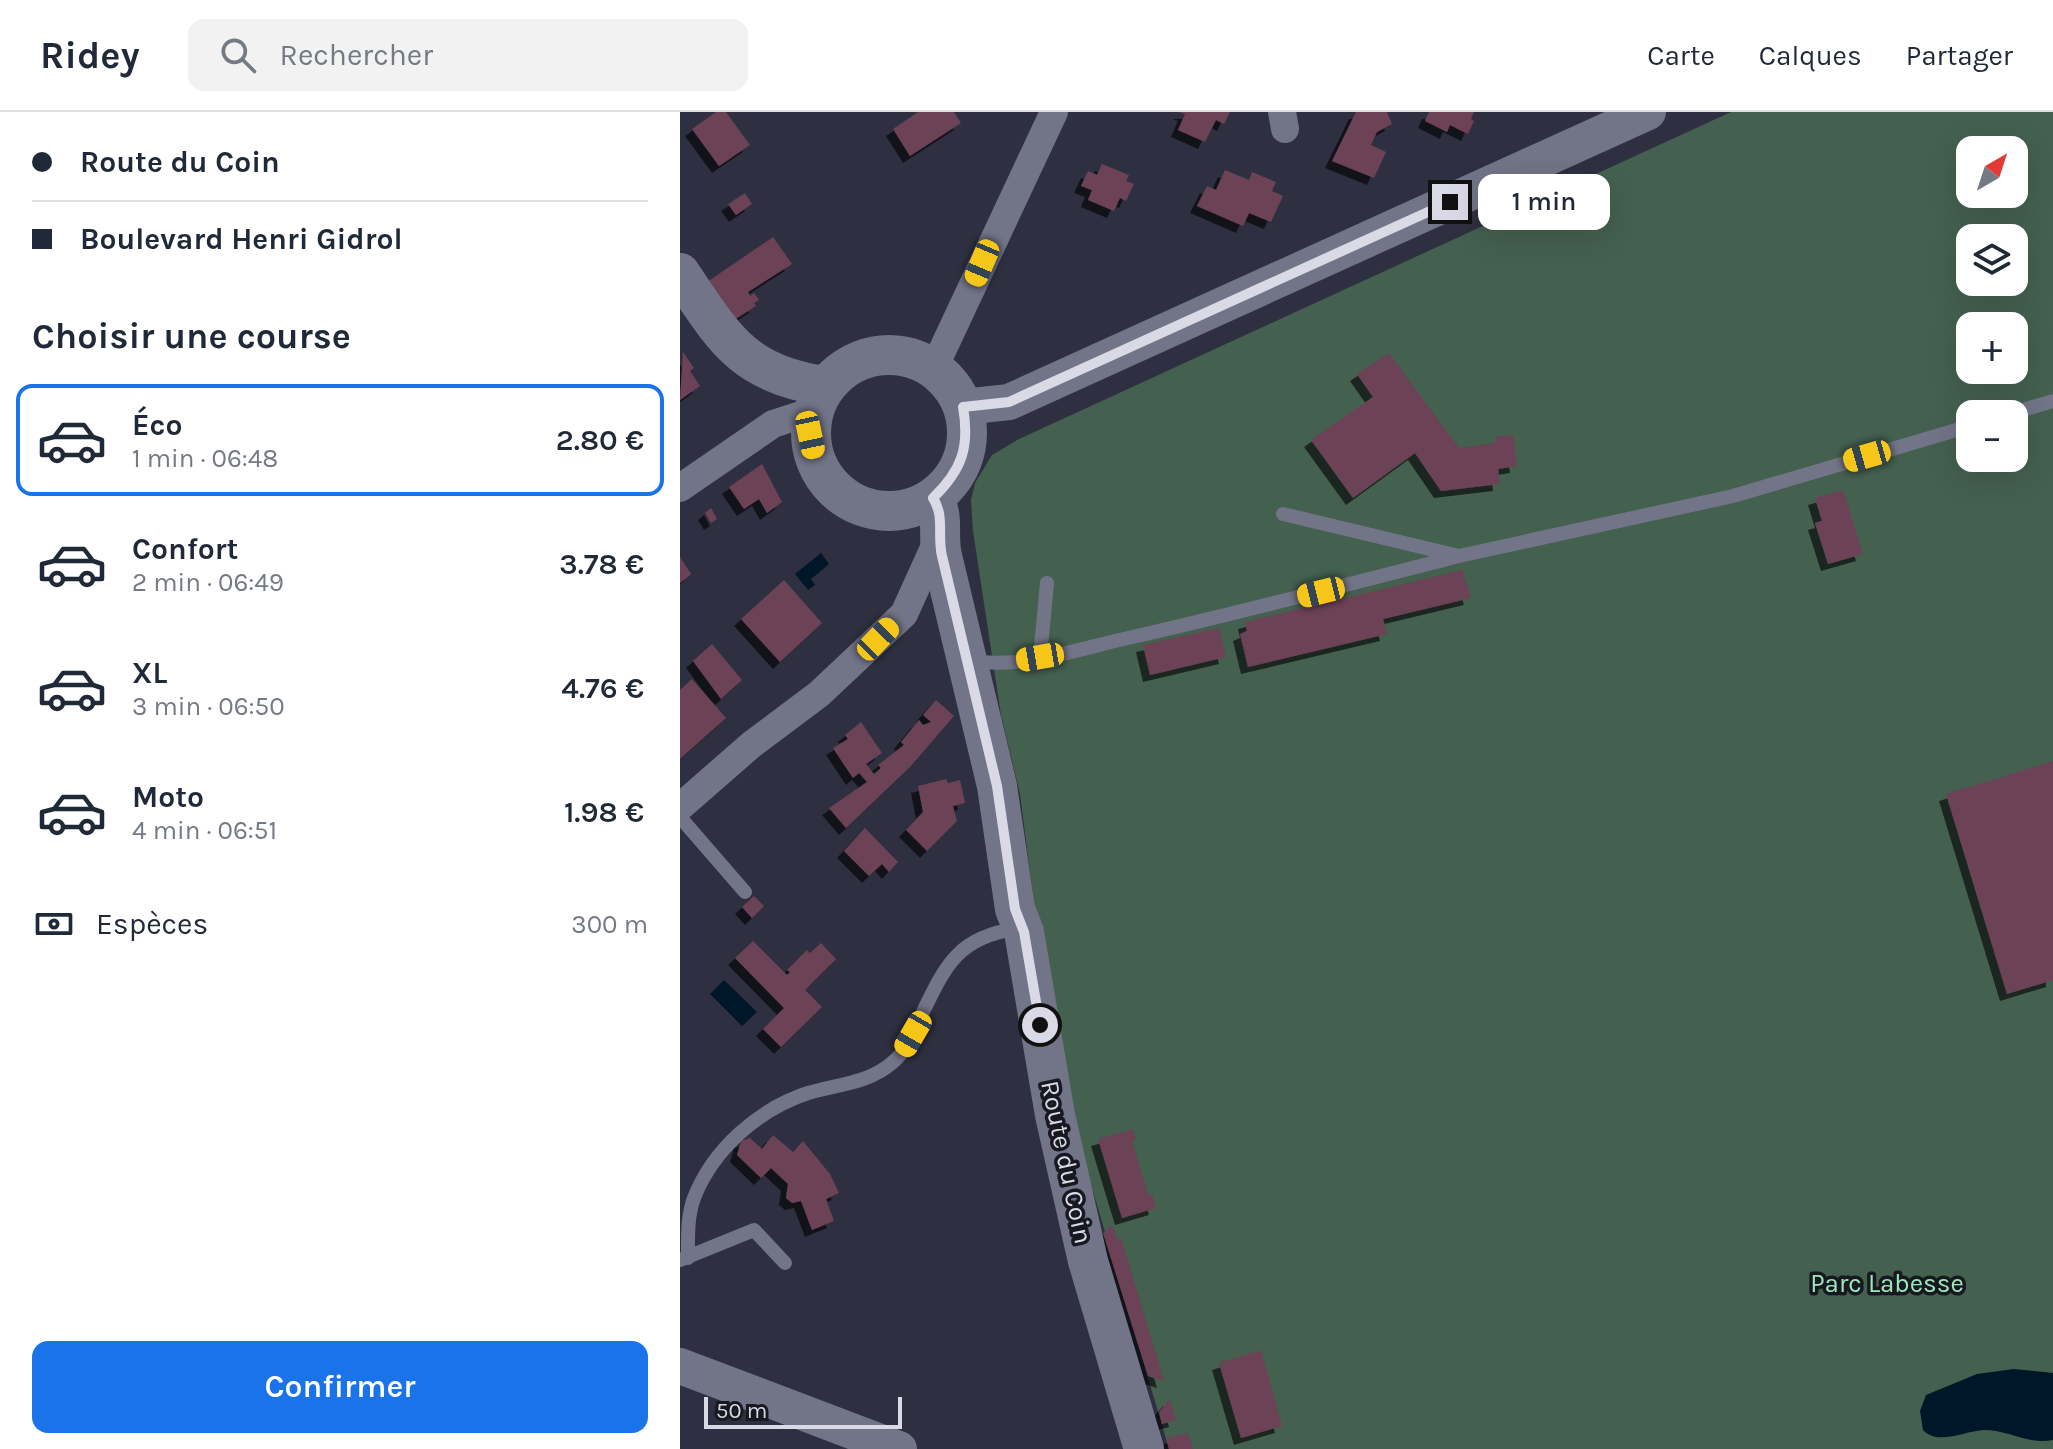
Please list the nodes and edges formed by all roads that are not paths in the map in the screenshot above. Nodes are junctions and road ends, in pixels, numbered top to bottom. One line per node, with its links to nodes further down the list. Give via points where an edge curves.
1 (1054, 112): 4 (street)
2 (1648, 112): 7 (street, via 1009,402)
3 (684, 288): 5 (main road, via 744,356)
4 (934, 368): 5 (main road, via 913,358 877,355 851,364); 7 (main road)
5 (819, 399): 10 (street); 11 (main road, via 810,435 816,462 830,485 872,509 900,511)
6 (2053, 401): 8 (lane)
7 (963, 407): 11 (main road, via 968,434 964,455 952,479)
8 (2028, 408)
9 (1956, 430): 14 (lane, via 1733,496)
10 (680, 488)
11 (933, 498): 13 (main road, Route du Coin, via 941,518)
12 (1283, 514): 14 (lane)
13 (938, 539): 17 (main road, Route du Coin); 18 (street, via 904,614 819,694)
14 (1459, 556): 16 (lane)
15 (1047, 583): 16 (lane)
16 (1040, 657): 17 (lane, via 1001,664)
17 (969, 660): 21 (main road, Route du Coin)
18 (680, 807)
19 (680, 817): 20 (lane)
20 (745, 892)
21 (1022, 927): 22 (lane, via 992,932 967,944 939,981 905,1048 882,1070 865,1080 780,1104 729,1144 694,1197); 26 (main road, Route du Coin, via 1055,1115 1088,1261)
22 (684, 1259): 23 (lane, via 754,1230)
23 (785, 1263)
24 (680, 1366): 25 (street)
25 (880, 1446)
26 (1144, 1449)

